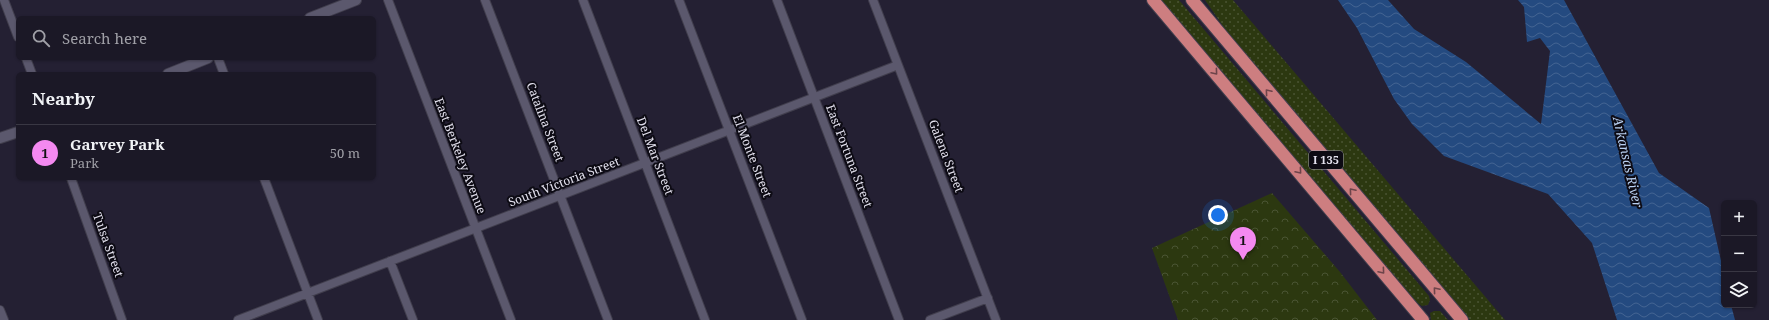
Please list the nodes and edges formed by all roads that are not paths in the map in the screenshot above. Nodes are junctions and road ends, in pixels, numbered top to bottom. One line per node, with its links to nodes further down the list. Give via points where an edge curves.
1 (4, 0): 14 (street)
2 (356, 0): 13 (street)
3 (388, 0): 32 (street, East Berkeley Avenue)
4 (485, 0): 31 (street, Catalina Street)
5 (583, 0): 28 (street, Del Mar Street)
6 (679, 0): 25 (street, El Monte Street)
7 (777, 0): 24 (street, East Fortuna Street)
8 (873, 0): 20 (street, Galena Street)
9 (1146, 0): 15 (highway)
10 (1153, 0): 15 (highway, I 135)
11 (1192, 0): 16 (highway, I 135)
12 (1200, 0): 16 (highway)
13 (315, 16)
14 (16, 32)
15 (1197, 51): 49 (highway, I 135, one-way to 49)
16 (1235, 52): 50 (highway, I 135, one-way to 16)
17 (27, 60): 21 (street)
18 (203, 60): 22 (street)
19 (219, 60): 23 (street)
20 (898, 65): 24 (street, South Victoria Street); 35 (street, Galena Street)
21 (31, 72)
22 (173, 72)
23 (223, 72)
24 (814, 98): 25 (street, South Victoria Street); 46 (street, East Fortuna Street)
25 (730, 131): 28 (street, South Victoria Street); 45 (street, El Monte Street)
26 (16, 133): 27 (street)
27 (0, 138)
28 (645, 164): 31 (street, South Victoria Street); 44 (street, Del Mar Street)
29 (72, 180): 38 (street, Tulsa Street)
30 (265, 180): 34 (street)
31 (560, 196): 32 (street, South Victoria Street); 43 (street, Catalina Street)
32 (476, 228): 33 (street, South Victoria Street); 42 (street, East Berkeley Avenue)
33 (390, 261): 34 (street, South Victoria Street); 41 (street)
34 (307, 293): 39 (street, South Victoria Street); 40 (street)
35 (988, 298): 47 (street); 48 (street, Galena Street)
36 (0, 310): 37 (street)
37 (4, 320)
38 (122, 320)
39 (238, 320)
40 (318, 320)
41 (413, 320)
42 (511, 320)
43 (608, 320)
44 (705, 320)
45 (802, 320)
46 (899, 320)
47 (930, 320)
48 (996, 320)
49 (1423, 320)
50 (1462, 320)

